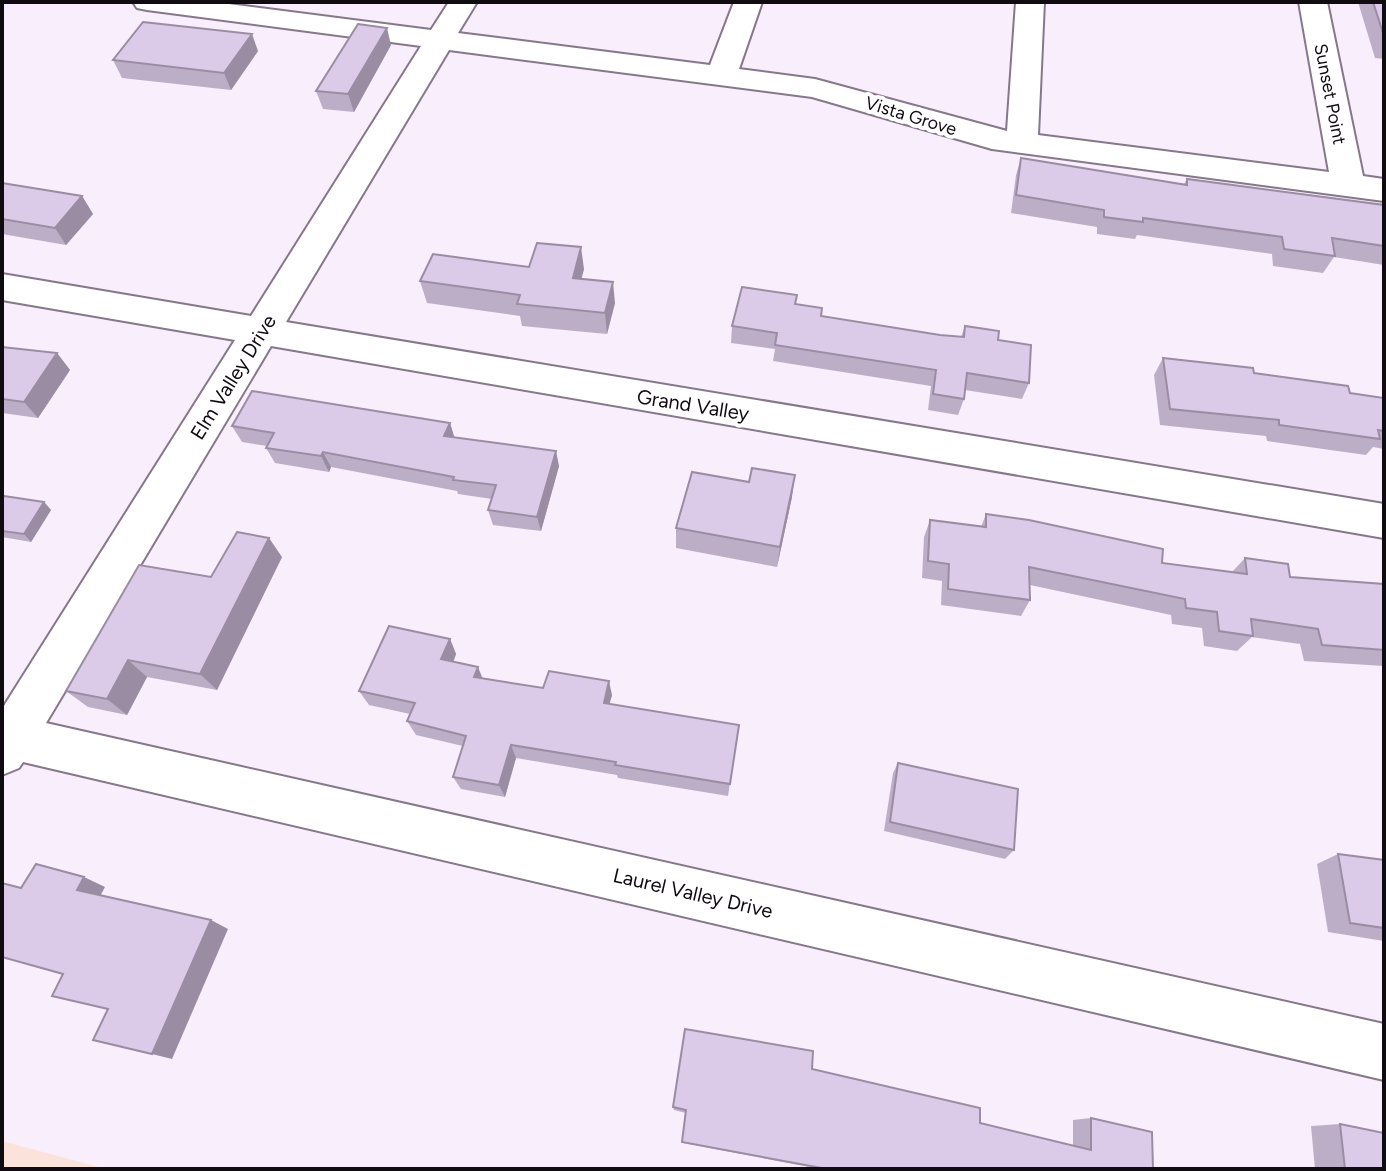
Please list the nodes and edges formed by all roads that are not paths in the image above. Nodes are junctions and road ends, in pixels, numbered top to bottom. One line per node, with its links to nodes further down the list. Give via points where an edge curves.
1 (147, 2): 6 (street, Vista Grove)
2 (463, 2): 6 (street, Elm Valley Drive)
3 (748, 2): 7 (street)
4 (1030, 2): 8 (street)
5 (1313, 2): 9 (street, Sunset Point)
6 (439, 40): 7 (street, Vista Grove); 12 (street, Elm Valley Drive)
7 (721, 76): 8 (street, Vista Grove, via 815,88 944,127)
8 (1022, 143): 9 (street, Vista Grove)
9 (1348, 185): 10 (street, Vista Grove)
10 (1384, 190)
11 (2, 287): 12 (street, Grand Valley)
12 (260, 333): 13 (street, Grand Valley); 14 (street, Elm Valley Drive)
13 (1384, 521)
14 (5, 741): 15 (street, Laurel Valley Drive)
15 (1384, 1052)

